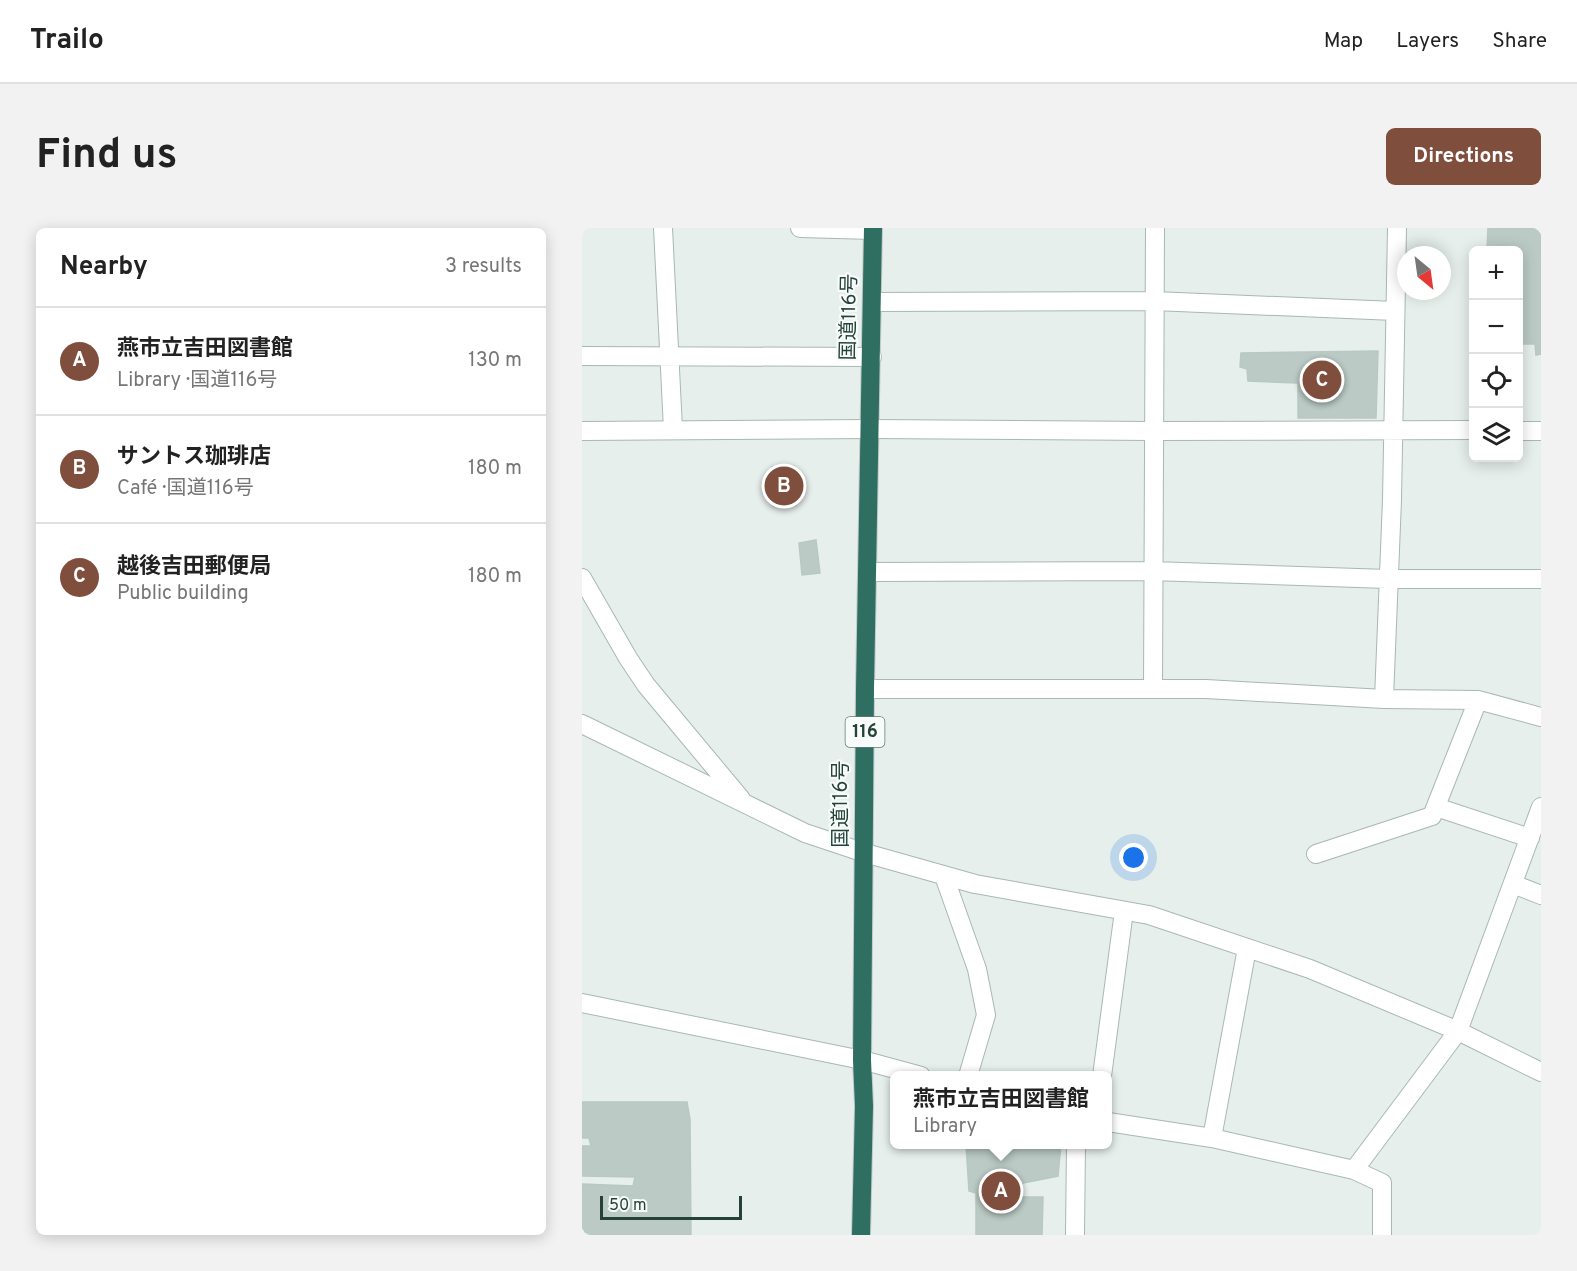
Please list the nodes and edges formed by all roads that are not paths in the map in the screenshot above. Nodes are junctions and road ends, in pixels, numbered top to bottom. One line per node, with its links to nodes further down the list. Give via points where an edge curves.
1 (663, 228): 10 (street)
2 (800, 228): 5 (street)
3 (1155, 228): 6 (street)
4 (1397, 228): 8 (street)
5 (873, 229): 7 (highway, 国道116号 / 116)
6 (1154, 301): 7 (street); 8 (street); 17 (street)
7 (873, 302): 11 (highway, 国道116号 / 116)
8 (1395, 311): 15 (street)
9 (582, 356): 10 (street)
10 (669, 357): 11 (street); 12 (street)
11 (872, 357): 13 (highway, 国道116号 / 116)
12 (673, 429): 13 (street); 14 (street)
13 (871, 429): 17 (street); 21 (highway, 国道116号 / 116)
14 (582, 430)
15 (1392, 430): 16 (street); 17 (street); 23 (street)
16 (1469, 430)
17 (1152, 431): 20 (street)
18 (1523, 431): 19 (street)
19 (1541, 431)
20 (1152, 571): 21 (street); 23 (street); 25 (street)
21 (867, 572): 26 (highway, 国道116号 / 116)
22 (582, 578): 31 (street, via 646,685)
23 (1388, 579): 24 (street); 27 (street)
24 (1541, 579)
25 (1152, 688): 26 (street); 27 (street)
26 (865, 689): 35 (highway, 国道116号 / 116)
27 (1384, 699): 28 (street)
28 (1478, 700): 29 (street); 32 (street)
29 (1541, 717)
30 (582, 724): 31 (street)
31 (746, 805): 35 (street, via 805,833)
32 (1436, 807): 34 (street); 36 (street, via 1432,816)
33 (1541, 807): 34 (street)
34 (1530, 838): 38 (street)
35 (865, 853): 37 (street); 44 (highway, 国道116号 / 116)
36 (1316, 854)
37 (944, 876): 40 (street); 46 (street, via 976,969 986,1015)
38 (1513, 884): 39 (street); 43 (street)
39 (1541, 895)
40 (1124, 911): 41 (street, via 1149,915); 47 (street)
41 (1247, 948): 43 (street, via 1310,969); 50 (street)
42 (582, 1003): 44 (street)
43 (1458, 1031): 48 (street); 52 (street)
44 (862, 1060): 45 (street); 53 (highway, 国道116号 / 116)
45 (903, 1071)
46 (969, 1071)
47 (1103, 1071)
48 (1541, 1072)
49 (1112, 1123): 50 (street)
50 (1212, 1138): 52 (street)
51 (1076, 1149): 54 (street)
52 (1354, 1170): 55 (street, via 1382,1183)
53 (861, 1235)
54 (1075, 1235)
55 (1382, 1235)

